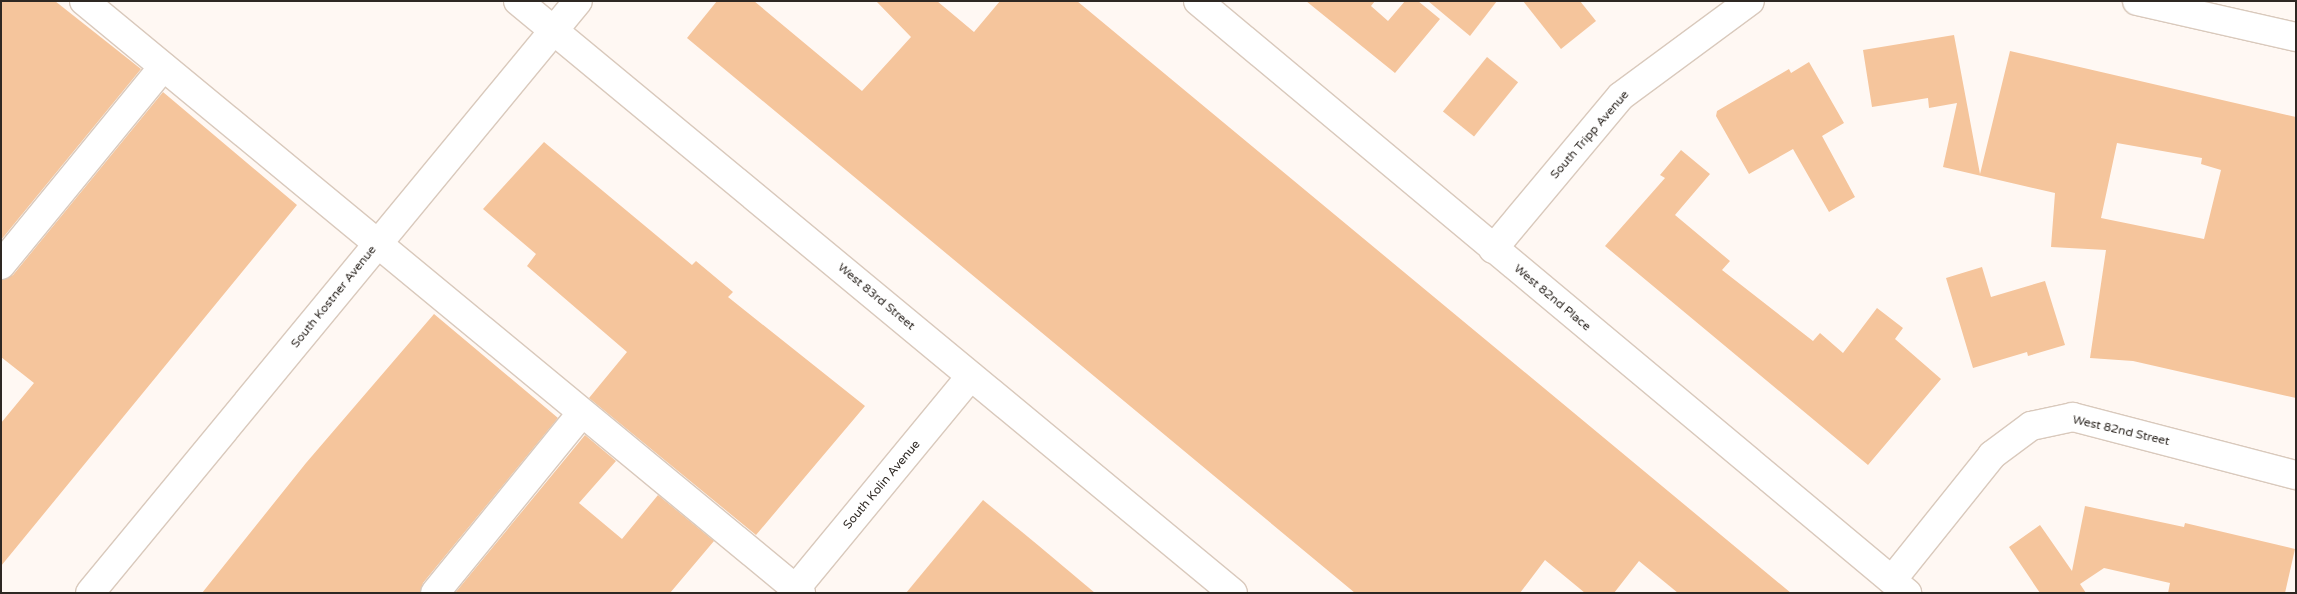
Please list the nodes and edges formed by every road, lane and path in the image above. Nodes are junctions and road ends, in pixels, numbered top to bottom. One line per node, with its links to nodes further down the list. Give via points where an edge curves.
1 (84, 1): 9 (street)
2 (518, 1): 7 (street, West 83rd Street)
3 (578, 1): 7 (street, South Kostner Avenue)
4 (1198, 1): 11 (street, West 82nd Place)
5 (1750, 1): 11 (street, South Tripp Avenue, via 1621,96)
6 (2137, 1): 8 (street)
7 (553, 30): 10 (street, South Kostner Avenue); 13 (street, West 83rd Street)
8 (2296, 37)
9 (163, 67): 10 (street); 12 (street)
10 (378, 244): 14 (street); 18 (street, South Kostner Avenue)
11 (1493, 249): 16 (street, West 82nd Place)
12 (1, 265)
13 (971, 376): 17 (street, South Kolin Avenue); 20 (street, West 83rd Street)
14 (582, 412): 17 (street); 19 (street)
15 (2296, 476): 16 (street, West 82nd Street, via 2072,418 2031,426 1992,455)
16 (1899, 586)
17 (796, 591)
18 (90, 593)
19 (435, 593)
20 (1233, 593)

